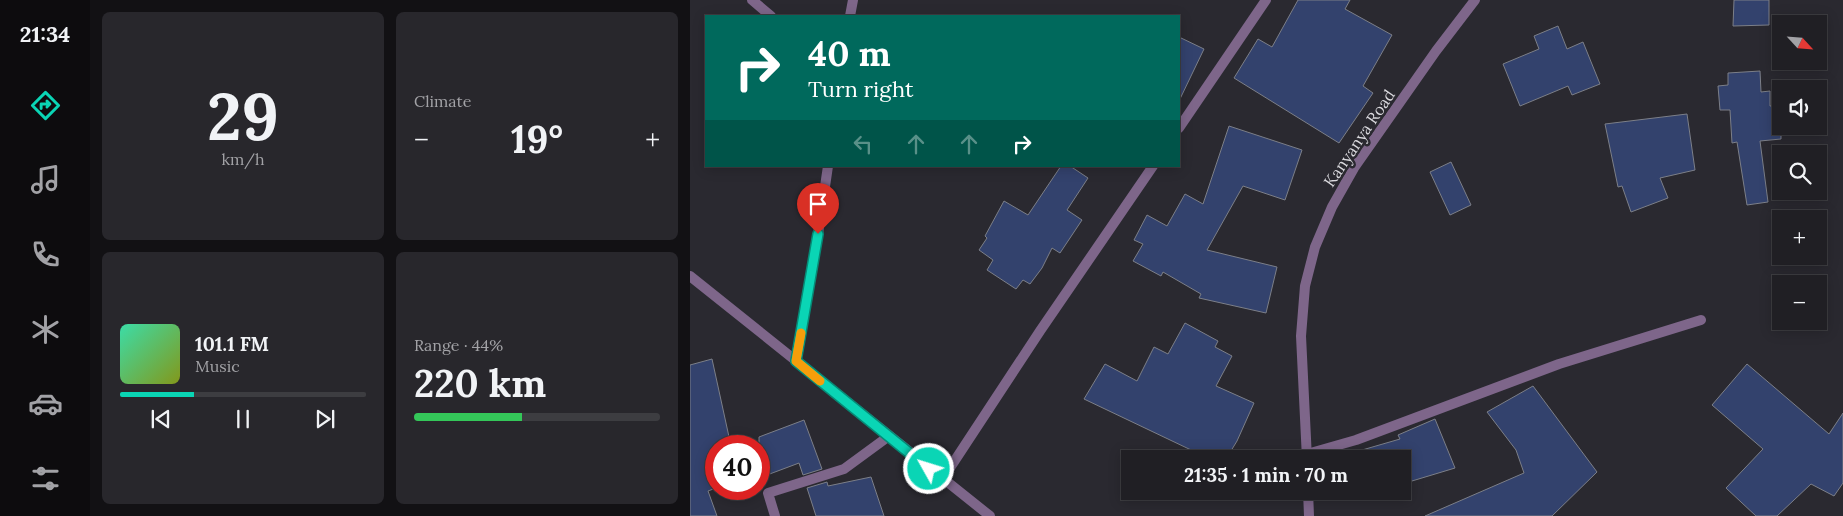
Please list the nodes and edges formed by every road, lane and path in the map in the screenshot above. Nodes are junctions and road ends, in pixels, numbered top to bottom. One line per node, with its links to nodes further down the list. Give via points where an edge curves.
1 (752, 0): 5 (street)
2 (853, 0): 6 (street)
3 (1266, 0): 7 (street)
4 (1475, 0): 14 (street, Kanyanya Road, via 1354,168 1315,247 1306,286 1301,336)
5 (770, 15)
6 (850, 15)
7 (1180, 127)
8 (828, 167): 12 (street)
9 (1152, 167): 16 (street)
10 (690, 276): 12 (street)
11 (1701, 320): 15 (street, via 1559,364)
12 (796, 361): 13 (street)
13 (889, 436): 16 (street); 18 (street, via 844,469 768,493)
14 (1307, 450)
15 (1325, 450)
16 (942, 480): 19 (street)
17 (1308, 500): 20 (street)
18 (775, 516)
19 (990, 516)
20 (1309, 516)

